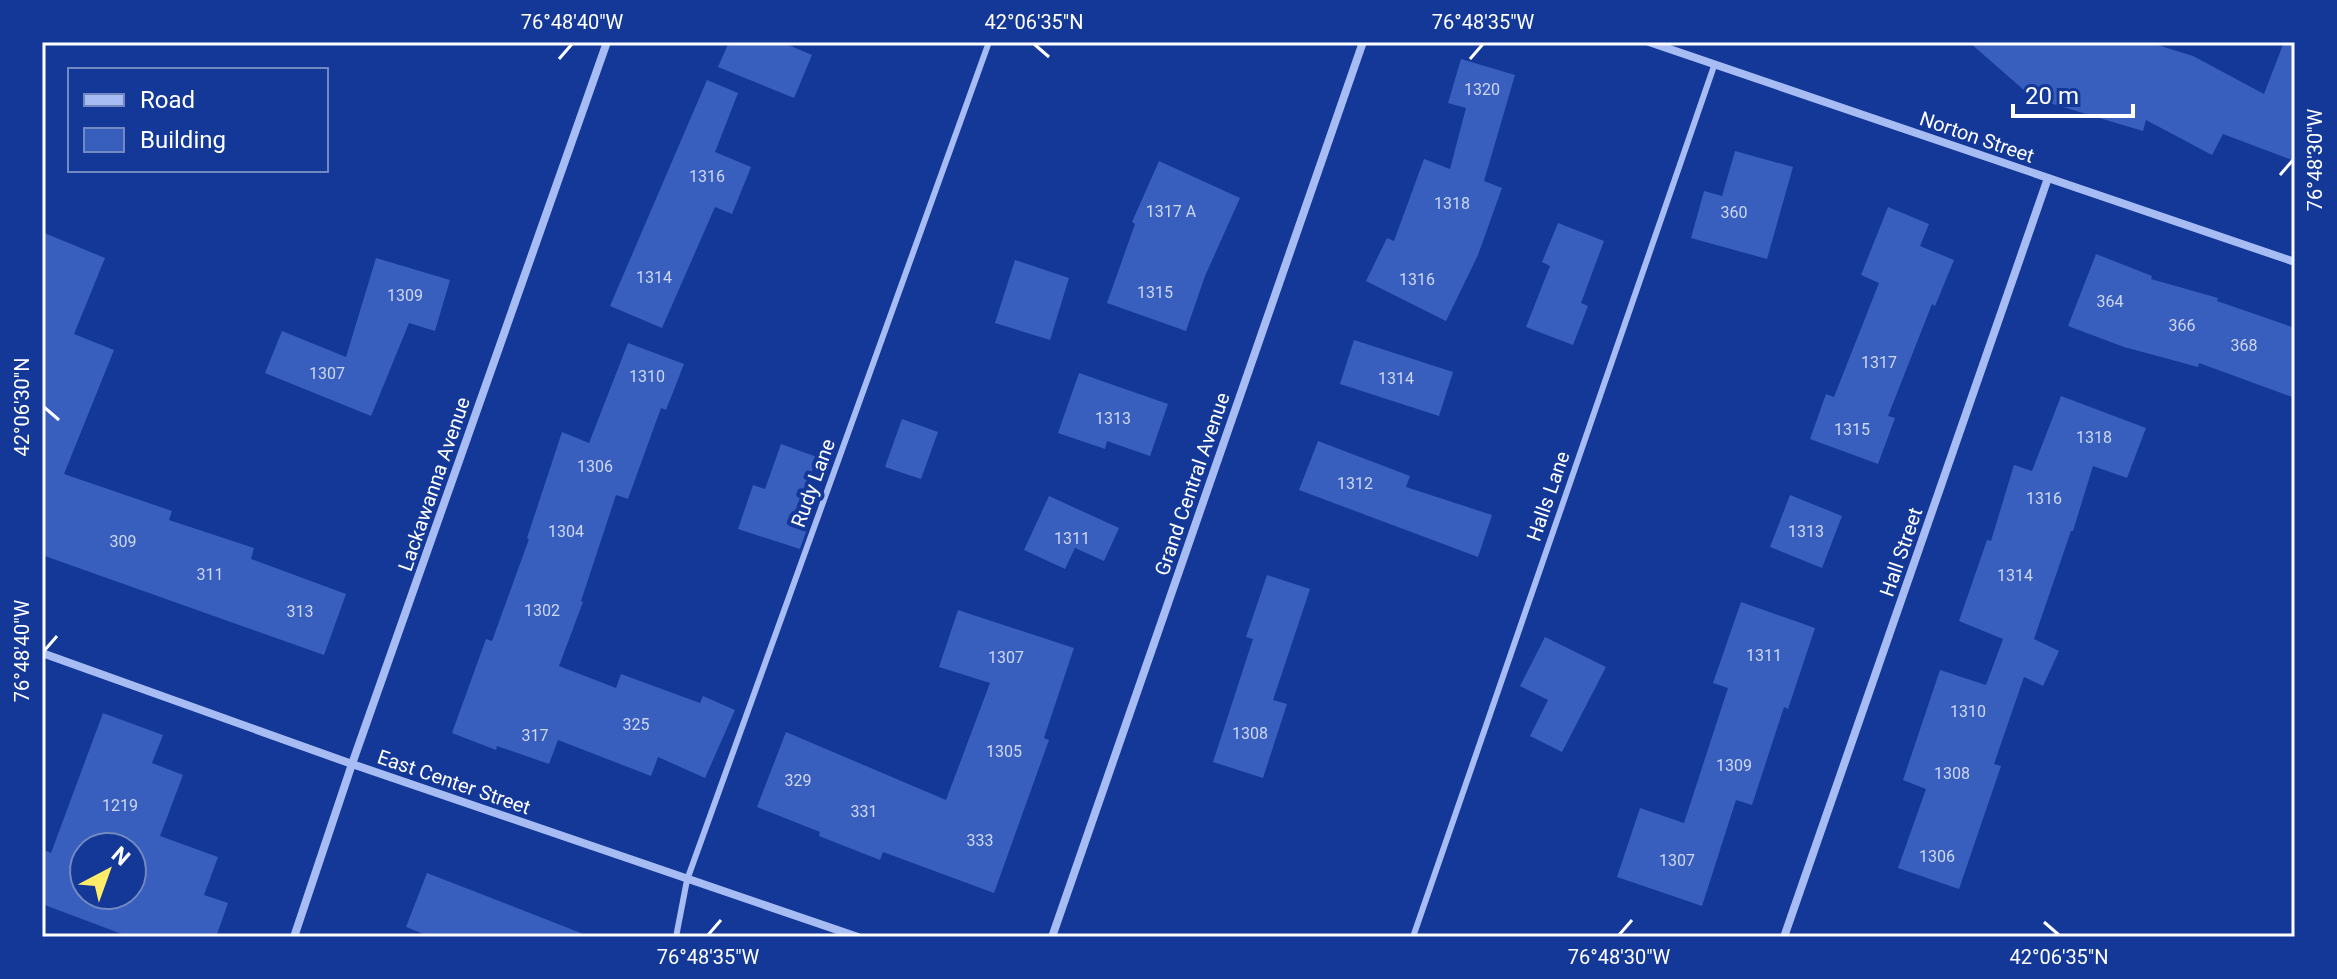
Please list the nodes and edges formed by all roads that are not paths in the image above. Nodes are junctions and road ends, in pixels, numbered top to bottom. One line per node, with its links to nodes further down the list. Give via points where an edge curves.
1 (607, 42): 9 (street, Lackawanna Avenue)
2 (989, 42): 10 (lane, Rudy Lane)
3 (1363, 42): 14 (street, Grand Central Avenue)
4 (1649, 42): 5 (street, Norton Street)
5 (1714, 66): 6 (street, Norton Street); 15 (lane, Halls Lane)
6 (2048, 178): 7 (street, Norton Street); 16 (street, Hall Street)
7 (2295, 262)
8 (42, 653): 9 (street, East Center Street)
9 (352, 764): 10 (street, East Center Street); 11 (street, Lackawanna Avenue)
10 (687, 880): 12 (lane, Rudy Lane); 13 (street, East Center Street)
11 (294, 937)
12 (676, 937)
13 (858, 937)
14 (1052, 937)
15 (1413, 937)
16 (1784, 937)

